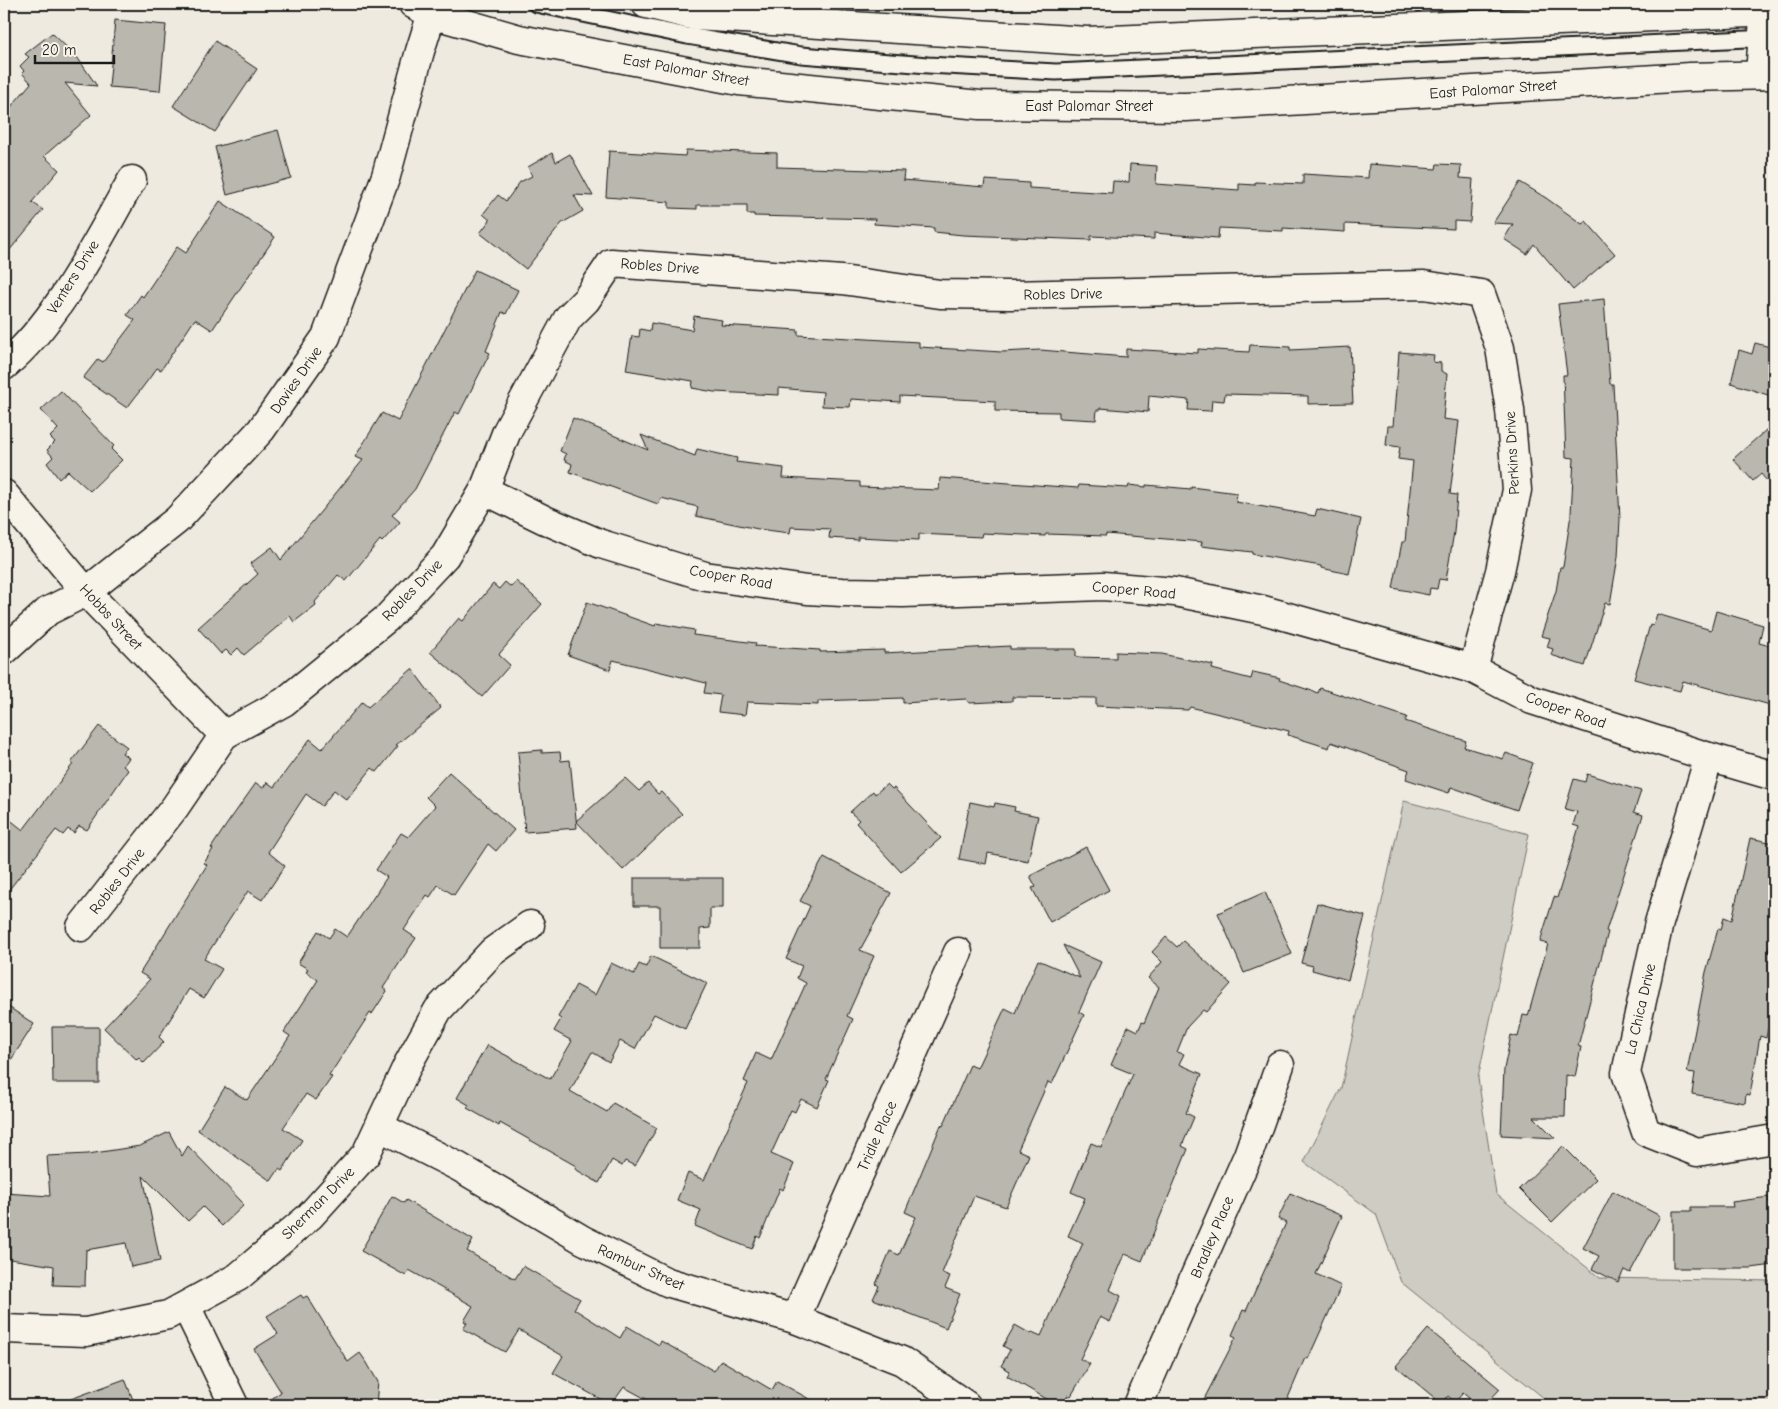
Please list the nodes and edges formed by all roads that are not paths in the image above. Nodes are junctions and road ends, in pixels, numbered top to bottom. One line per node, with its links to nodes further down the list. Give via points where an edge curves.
1 (536, 4): 4 (lane, via 687,36 801,55 928,66 1056,72)
2 (646, 4): 4 (street, via 695,16 1086,41)
3 (427, 7): 5 (street, East Palomar Street, via 519,39 739,81 980,105 1186,106); 11 (street, Davies Drive, via 421,45 386,176 326,337 261,430 184,513)
4 (1768, 21): 5 (street)
5 (1767, 75)
6 (132, 180): 8 (street, Venters Drive, via 45,321)
7 (1481, 294): 9 (street, Robles Drive, via 1424,285 940,294 842,280 611,262 558,335 507,431); 13 (street, Perkins Drive, via 1500,348 1510,410 1517,490 1500,571)
8 (4, 366)
9 (484, 490): 13 (street, Cooper Road, via 601,544 705,576 842,592 1103,586 1175,592 1263,610); 14 (street, Robles Drive, via 445,556 386,619 284,702)
10 (4, 494): 11 (street, Hobbs Street)
11 (86, 592): 12 (street, Davies Drive, via 48,611); 14 (street, Hobbs Street)
12 (4, 651)
13 (1473, 670): 15 (street, Cooper Road, via 1532,700)
14 (224, 735): 18 (street, Robles Drive)
15 (1709, 757): 16 (street, Cooper Road); 22 (street, La Chica Drive, via 1659,923 1626,1073 1646,1132 1697,1152)
16 (1774, 776)
17 (530, 925): 21 (street, Sherman Drive, via 492,952 438,1010 408,1064)
18 (81, 927)
19 (958, 952): 24 (street, Tridle Place)
20 (1280, 1065): 28 (street, Bradley Place, via 1248,1154)
21 (380, 1127): 23 (street, Sherman Drive, via 366,1154 310,1216 238,1277); 24 (street, Rambur Street, via 460,1167 583,1240 668,1282)
22 (1774, 1139)
23 (186, 1306): 25 (street, Sherman Drive, via 168,1315 86,1332); 26 (street)
24 (795, 1319): 27 (street, Rambur Street, via 902,1361)
25 (4, 1329)
26 (234, 1405)
27 (966, 1405)
28 (1138, 1405)

